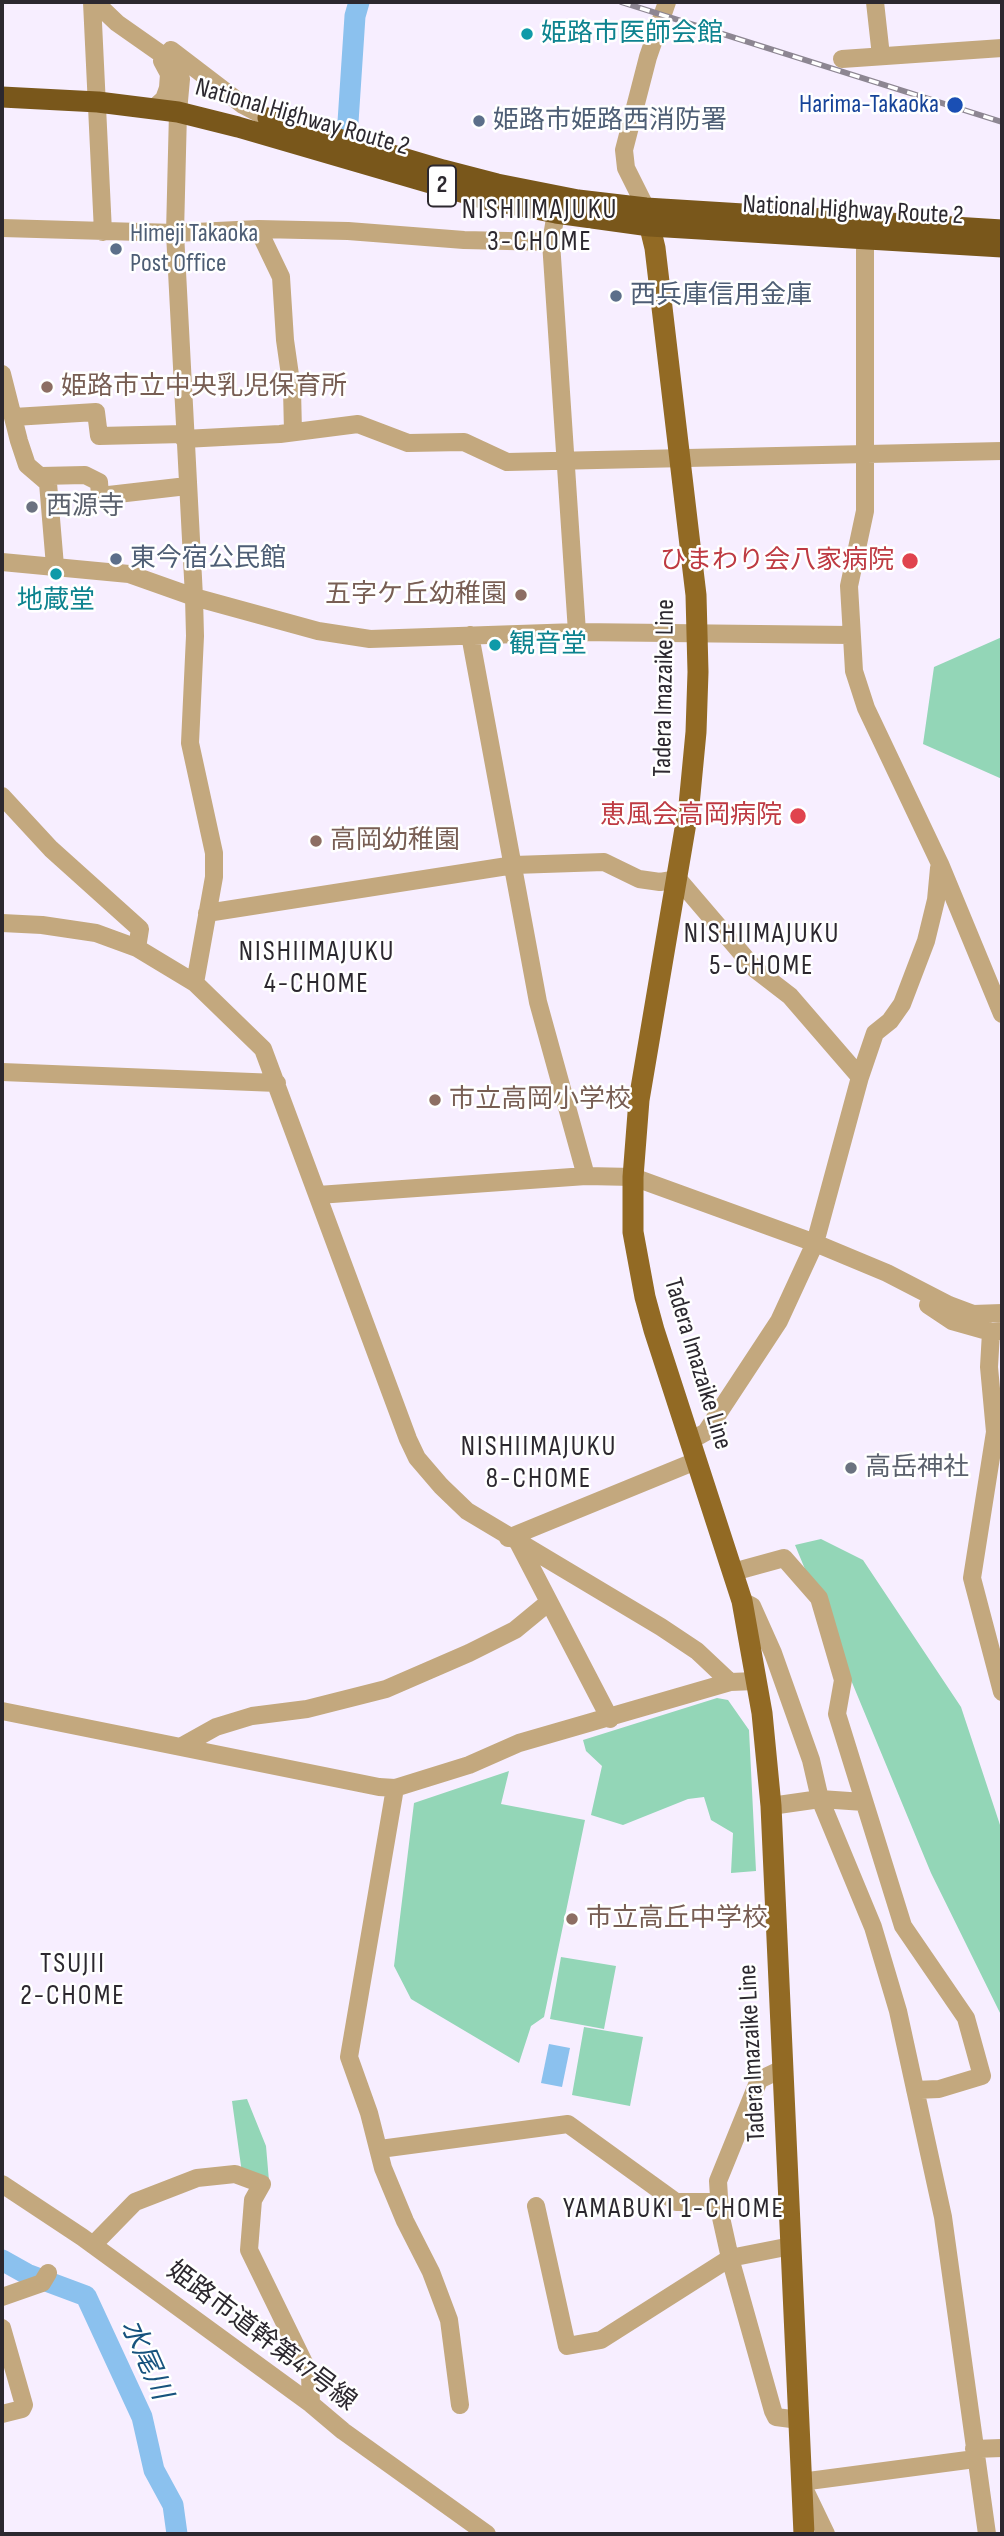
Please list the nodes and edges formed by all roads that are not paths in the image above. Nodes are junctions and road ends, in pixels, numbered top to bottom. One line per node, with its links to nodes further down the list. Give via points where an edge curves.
1 (95, 2): 4 (street); 9 (street); 12 (street, via 126,16 243,105)
2 (667, 2): 14 (street, via 624,150 626,168)
3 (875, 2): 6 (street)
4 (151, 48): 10 (street, via 169,74 166,94); 11 (street, via 174,63 180,73)
5 (1002, 48): 6 (street)
6 (881, 56): 7 (street)
7 (842, 59)
8 (2, 97): 9 (highway, National Highway Route 2 / 2)
9 (98, 102): 10 (highway, National Highway Route 2 / 2); 18 (street)
10 (154, 108): 11 (highway, National Highway Route 2 / 2)
11 (178, 112): 13 (highway, National Highway Route 2 / 2, via 485,199); 19 (street)
12 (268, 118): 14 (highway, National Highway Route 2 / 2, via 497,184)
13 (556, 213): 14 (highway, National Highway Route 2 / 2); 21 (street)
14 (648, 217): 17 (highway, National Highway Route 2 / 2); 20 (highway, National Highway Route 2 / 2); 29 (main road, Tadera Imazaike Line)
15 (2, 228): 18 (street)
16 (258, 229): 19 (street); 21 (street); 25 (street, via 281,277)
17 (1002, 230)
18 (103, 232): 19 (street)
19 (175, 233): 26 (street)
20 (865, 240): 22 (highway, National Highway Route 2 / 2); 28 (street)
21 (551, 242): 30 (street)
22 (1002, 247)
23 (2, 374): 24 (street)
24 (14, 417): 26 (street, via 96,412 99,436); 31 (street, via 27,466)
25 (293, 432): 26 (street); 30 (street, via 358,424 408,443 464,442 507,462)
26 (184, 436): 32 (street)
27 (1002, 451): 28 (street)
28 (865, 453): 29 (street); 39 (street, via 865,511 849,586)
29 (680, 457): 30 (street); 37 (main road, Tadera Imazaike Line)
30 (566, 459): 36 (street)
31 (41, 476): 32 (street, via 85,475 99,482 100,496); 34 (street, via 48,483)
32 (187, 486): 35 (street)
33 (2, 562): 34 (street)
34 (55, 566): 35 (street, via 129,574)
35 (194, 597): 38 (street, via 318,631 370,639); 44 (street, via 190,743 214,853)
36 (577, 632): 37 (street); 38 (street)
37 (697, 633): 39 (street); 43 (main road, Tadera Imazaike Line, via 696,733)
38 (470, 635): 42 (street)
39 (850, 635): 41 (street, via 854,671 866,708)
40 (2, 796): 46 (street, via 51,849 140,929)
41 (940, 864): 48 (street); 50 (street, via 936,900 919,962 902,1004 875,1033)
42 (514, 865): 43 (street, via 604,862 639,879); 44 (street); 52 (street, via 538,1002)
43 (678, 879): 50 (street, via 755,969 790,996); 53 (main road, Tadera Imazaike Line, via 639,1100)
44 (207, 912): 47 (street)
45 (2, 923): 46 (street, via 96,933)
46 (137, 947): 47 (street)
47 (195, 983): 51 (street, via 263,1049)
48 (1002, 1014)
49 (2, 1072): 51 (street)
50 (860, 1077): 55 (street)
51 (277, 1083): 54 (street)
52 (586, 1176): 53 (street); 54 (street)
53 (633, 1177): 55 (street); 59 (main road, Tadera Imazaike Line, via 633,1232 645,1297)
54 (318, 1195): 60 (street, via 417,1458 467,1511)
55 (815, 1243): 56 (street); 59 (street, via 779,1321)
56 (907, 1283): 57 (street, via 973,1314); 58 (street, via 920,1299 952,1321)
57 (1002, 1313)
58 (997, 1331): 66 (street, via 989,1367 995,1432 972,1578)
59 (693, 1451): 60 (street); 61 (main road, Tadera Imazaike Line)
60 (514, 1541): 63 (street); 65 (street, via 661,1627 697,1651)
61 (733, 1572): 62 (main road, Tadera Imazaike Line); 72 (street, via 784,1558 819,1598 843,1680 837,1714)
62 (741, 1601): 64 (main road, Tadera Imazaike Line); 71 (street, via 752,1606 774,1653)
63 (549, 1602): 68 (street); 69 (street, via 515,1630 386,1689 307,1709 252,1716 216,1727)
64 (756, 1681): 65 (street); 73 (main road, Tadera Imazaike Line)
65 (730, 1682): 68 (street)
66 (1002, 1692)
67 (2, 1711): 69 (street)
68 (610, 1718): 70 (street, via 519,1743 469,1765)
69 (182, 1746): 70 (street)
70 (395, 1788): 76 (street, via 349,2057)
71 (820, 1798): 72 (street); 73 (street); 75 (street, via 873,1927)
72 (864, 1802): 75 (street, via 902,1927 966,2018 982,2076 939,2089)
73 (771, 1806): 74 (main road, Tadera Imazaike Line)
74 (782, 2068): 78 (street, via 759,2080 718,2181); 81 (main road, Tadera Imazaike Line)
75 (915, 2090): 91 (street, via 943,2217)
76 (380, 2149): 78 (street, via 568,2124 676,2202); 87 (street, via 400,2211 449,2320)
77 (2, 2184): 80 (street, 姫路市道幹第47号線)
78 (720, 2202): 82 (street)
79 (536, 2206): 82 (street, via 567,2346 601,2340)
80 (93, 2245): 86 (street, 姫路市道幹第47号線); 86 (street, via 135,2202 197,2178 235,2174 262,2184 253,2200 249,2250 310,2375)
81 (791, 2246): 82 (street); 89 (main road, Tadera Imazaike Line)
82 (730, 2258): 89 (street, via 773,2411 776,2417)
83 (46, 2277): 84 (street)
84 (2, 2297)
85 (2, 2328): 88 (street, via 24,2404 22,2409)
86 (311, 2404): 93 (street, 姫路市道幹第47号線)
87 (460, 2405)
88 (2, 2414)
89 (799, 2420): 92 (main road, Tadera Imazaike Line)
90 (1002, 2448): 91 (street)
91 (975, 2454): 92 (street); 96 (street)
92 (801, 2482): 94 (main road, Tadera Imazaike Line); 95 (street)
93 (487, 2534)
94 (804, 2534)
95 (826, 2534)
96 (987, 2534)

